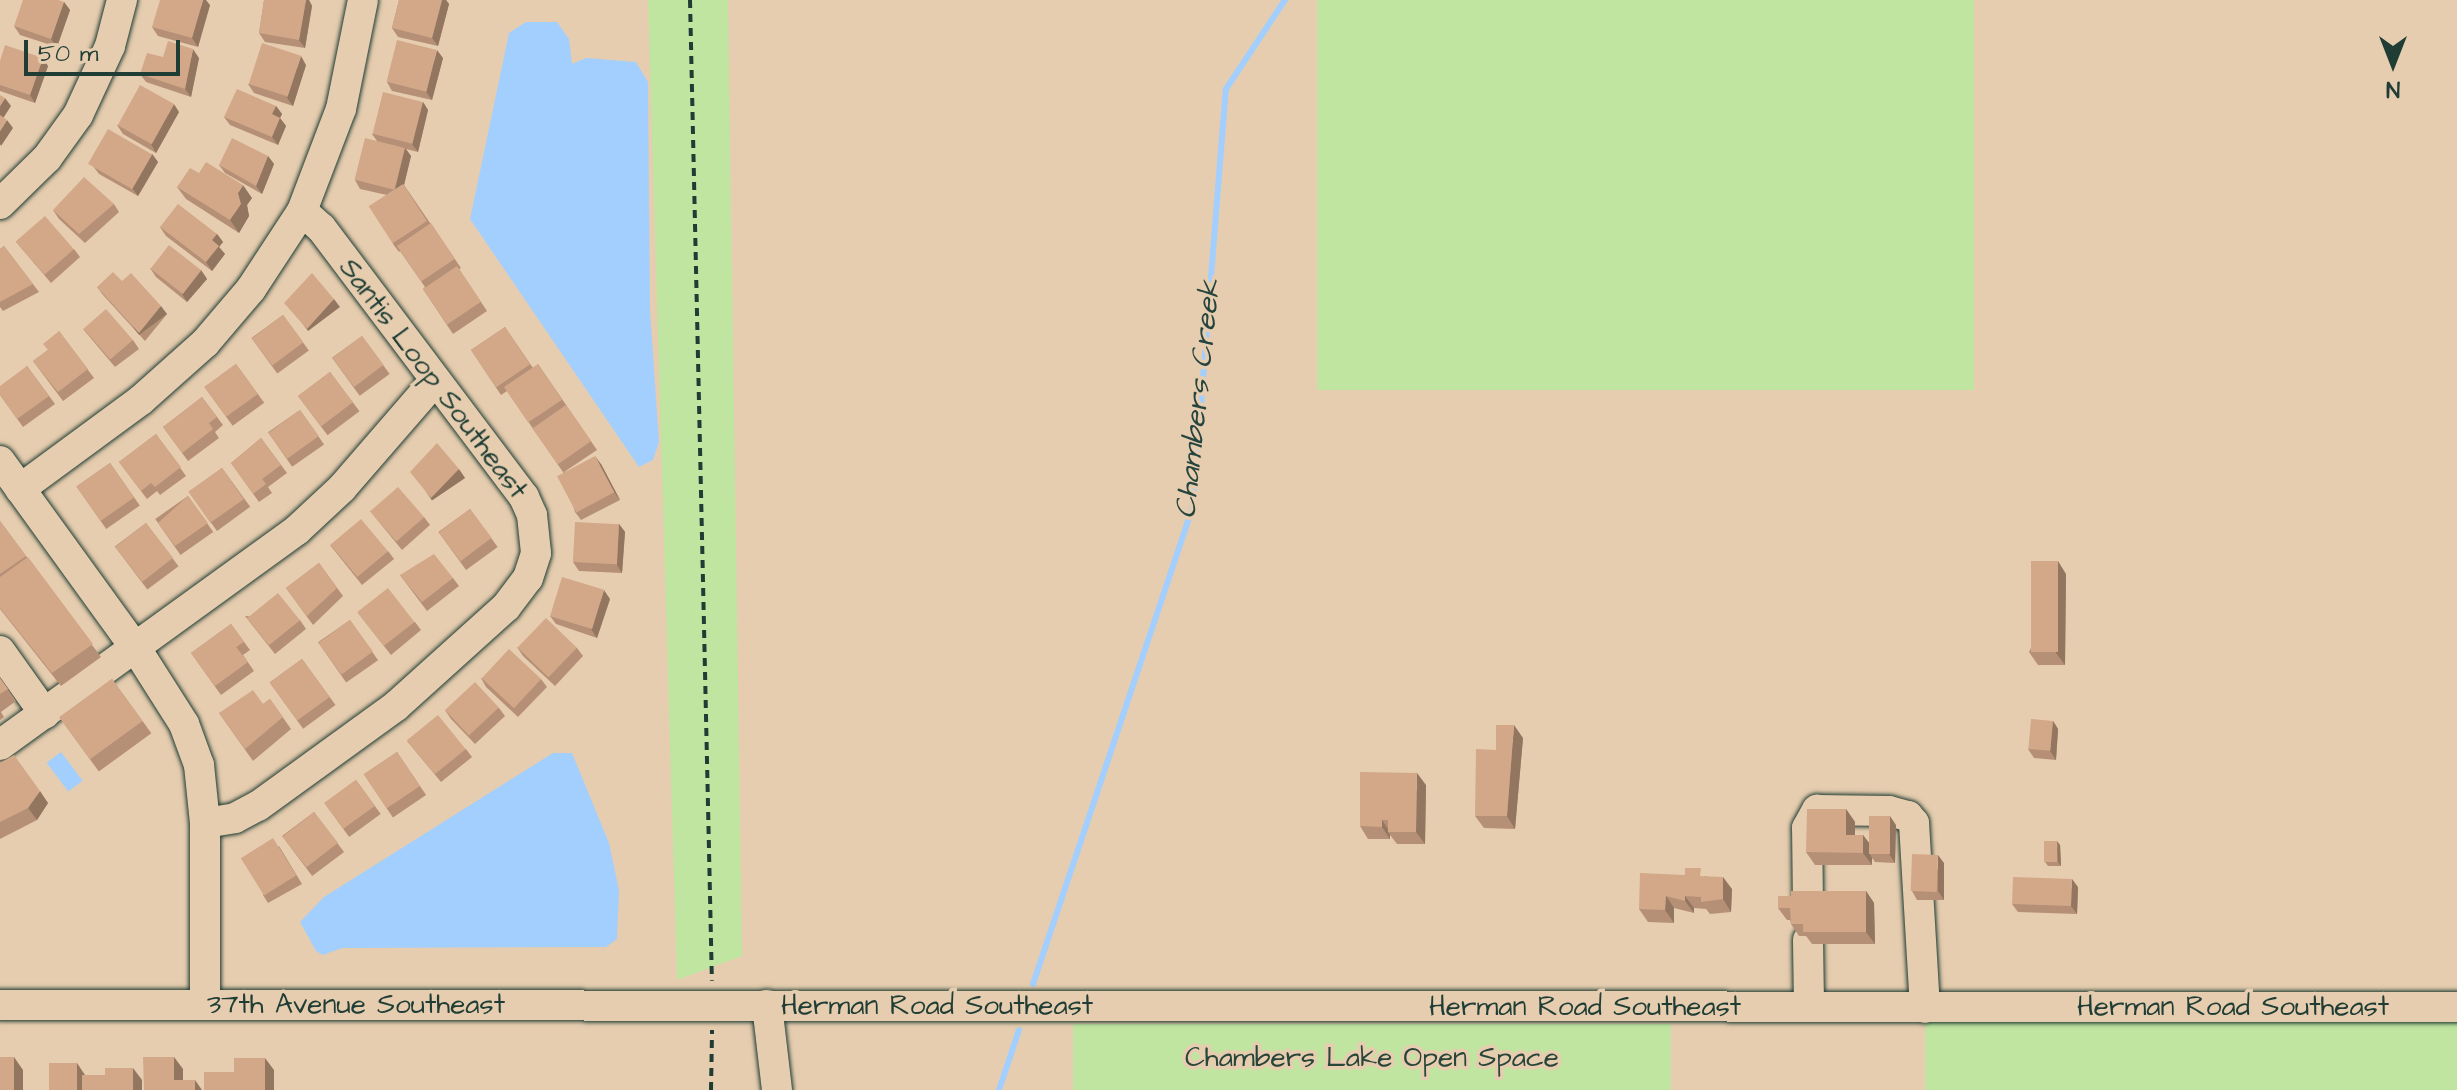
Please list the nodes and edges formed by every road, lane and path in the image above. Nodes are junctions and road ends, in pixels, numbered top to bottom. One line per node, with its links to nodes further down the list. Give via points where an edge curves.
1 (122, 0): 4 (street, via 110,46 78,115 47,158)
2 (363, 0): 5 (street, via 341,109)
3 (690, 0): 18 (path)
4 (0, 204)
5 (302, 211): 6 (street, Santis Loop Southeast, via 321,228); 8 (street, via 251,289 205,343 141,400)
6 (433, 383): 10 (street, via 342,488 297,530); 13 (street, Santis Loop Southeast, via 524,497 537,537 528,578 489,624 384,716 258,806 235,818)
7 (0, 461): 8 (street)
8 (20, 489): 10 (street)
9 (0, 651): 11 (street)
10 (128, 657): 11 (street); 13 (street, via 184,724 199,765)
11 (45, 714): 12 (street)
12 (0, 745)
13 (205, 823): 17 (street)
14 (1808, 905): 22 (street, via 1807,828 1817,810 1908,816 1914,823)
15 (1808, 940): 20 (street)
16 (0, 1005): 17 (street, 37th Avenue Southeast)
17 (205, 1005): 18 (street, 37th Avenue Southeast)
18 (712, 1005): 19 (street, Herman Road Southeast); 23 (path)
19 (767, 1005): 20 (street, Herman Road Southeast); 24 (street)
20 (1809, 1007): 22 (street, Herman Road Southeast)
21 (2457, 1007): 22 (street, Herman Road Southeast)
22 (1925, 1008)
23 (711, 1090)
24 (777, 1090)

